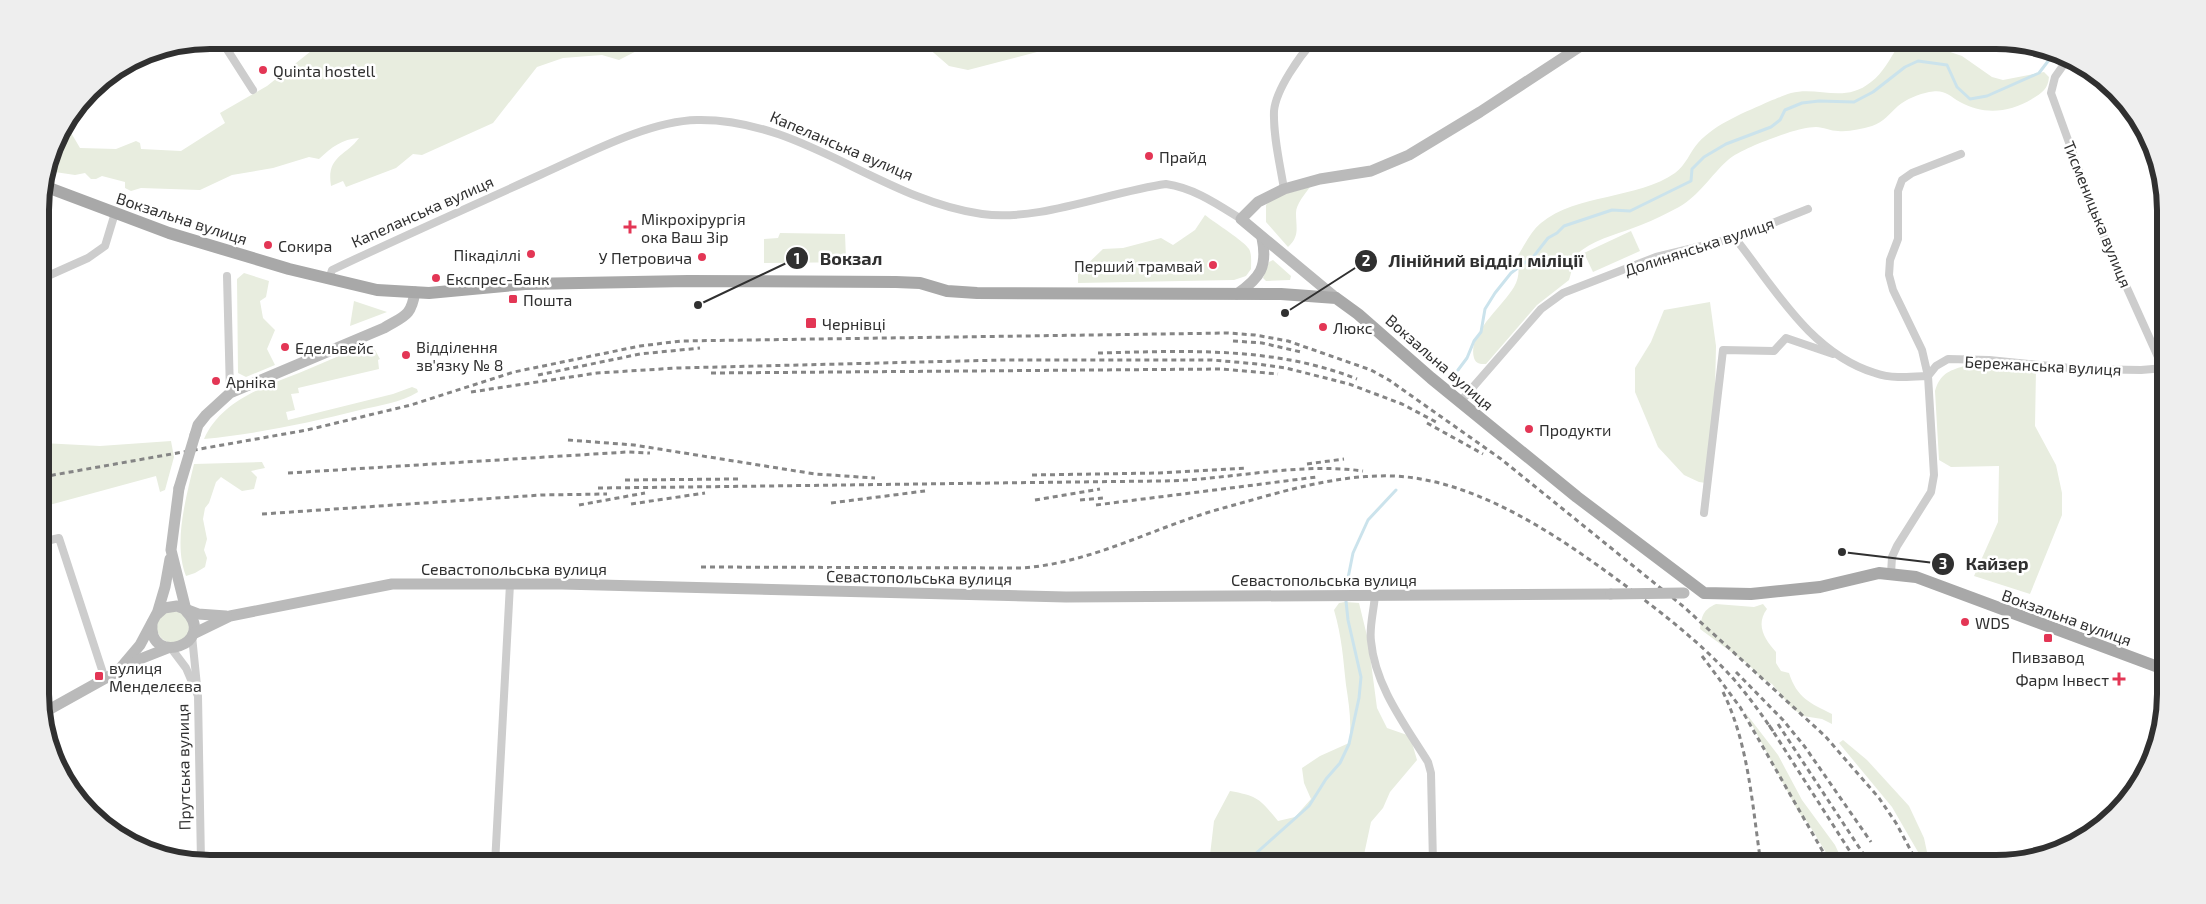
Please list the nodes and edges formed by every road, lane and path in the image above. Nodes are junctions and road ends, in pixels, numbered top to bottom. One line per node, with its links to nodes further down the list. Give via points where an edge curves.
1 (228, 49): 5 (street)
2 (1306, 49): 8 (street, via 1296,61 1274,110)
3 (1576, 49): 8 (street, via 1400,160 1371,171)
4 (2064, 64): 22 (street, Тисменицька вулиця, via 2055,77 2051,93 2100,228)
5 (253, 90)
6 (1961, 154): 25 (street, via 1912,173 1902,180 1898,191 1898,238 1890,260 1889,275 1922,350)
7 (50, 188): 10 (main road, Вокзальна вулиця)
8 (1284, 189): 11 (street, via 1258,202)
9 (1808, 209): 13 (street, Долинянська вулиця)
10 (115, 213): 14 (street, via 105,246 88,258); 17 (main road, Вокзальна вулиця, via 169,233)
11 (1241, 219): 12 (street, Капеланська вулиця); 17 (street, Капеланська вулиця, via 1195,192 1166,184 1017,214 982,214 926,198 774,131 726,121 684,120 650,129 592,152 332,270)
12 (1262, 238): 16 (street, via 1265,258); 21 (street, Капеланська вулиця)
13 (1735, 238): 23 (street, via 1758,266 1779,300 1808,330); 27 (street, Долинянська вулиця, via 1656,256 1563,293 1541,309)
14 (49, 275)
15 (227, 276): 26 (street)
16 (1258, 277): 19 (street); 20 (street, via 1262,289)
17 (329, 279): 18 (main road, Вокзальна вулиця, via 377,290)
18 (415, 292): 19 (main road, Вокзальна вулиця, via 525,284 698,281 915,283 947,291 977,293); 26 (street, via 413,308 384,328)
19 (1237, 294): 20 (main road, Вокзальна вулиця)
20 (1270, 294): 21 (main road, Вокзальна вулиця)
21 (1336, 298): 27 (main road, Вокзальна вулиця)
22 (2157, 353)
23 (1844, 358): 25 (street, via 1875,374); 28 (street, via 1786,338 1774,351 1723,350)
24 (2157, 369): 25 (street, Бережанська вулиця, via 2081,369 1948,359)
25 (1928, 376): 31 (street, via 1934,475 1930,492 1896,546)
26 (230, 393): 30 (street, bridge, via 198,425 180,488)
27 (1460, 402): 33 (main road, Вокзальна вулиця, via 1577,497)
28 (1704, 513)
29 (49, 540): 42 (street, via 59,538)
30 (171, 550): 35 (street); 37 (street, via 165,587)
31 (1891, 574): 33 (main road, Вокзальна вулиця, via 1879,573 1820,587 1751,594); 40 (main road, Вокзальна вулиця, via 1916,577)
32 (510, 584): 34 (street, Севастопольська вулиця, via 1066,597); 36 (street, Севастопольська вулиця, via 392,584); 46 (street)
33 (1704, 593): 34 (street, Севастопольська вулиця, bridge)
34 (1375, 595): 47 (street, via 1370,640 1376,668 1431,773)
35 (186, 611): 36 (street); 37 (street, via 170,606); 38 (street, via 193,621)
36 (230, 616): 38 (street)
37 (155, 617): 39 (street, via 154,637); 41 (street, via 140,645)
38 (192, 635): 39 (street, via 183,646); 43 (street)
39 (169, 648): 41 (street); 43 (street, Прутська вулиця, via 186,668)
40 (2157, 667)
41 (118, 671): 42 (street)
42 (105, 679): 44 (street)
43 (198, 696): 45 (street, Прутська вулиця)
44 (50, 709)
45 (201, 855)
46 (495, 855)
47 (1433, 855)

